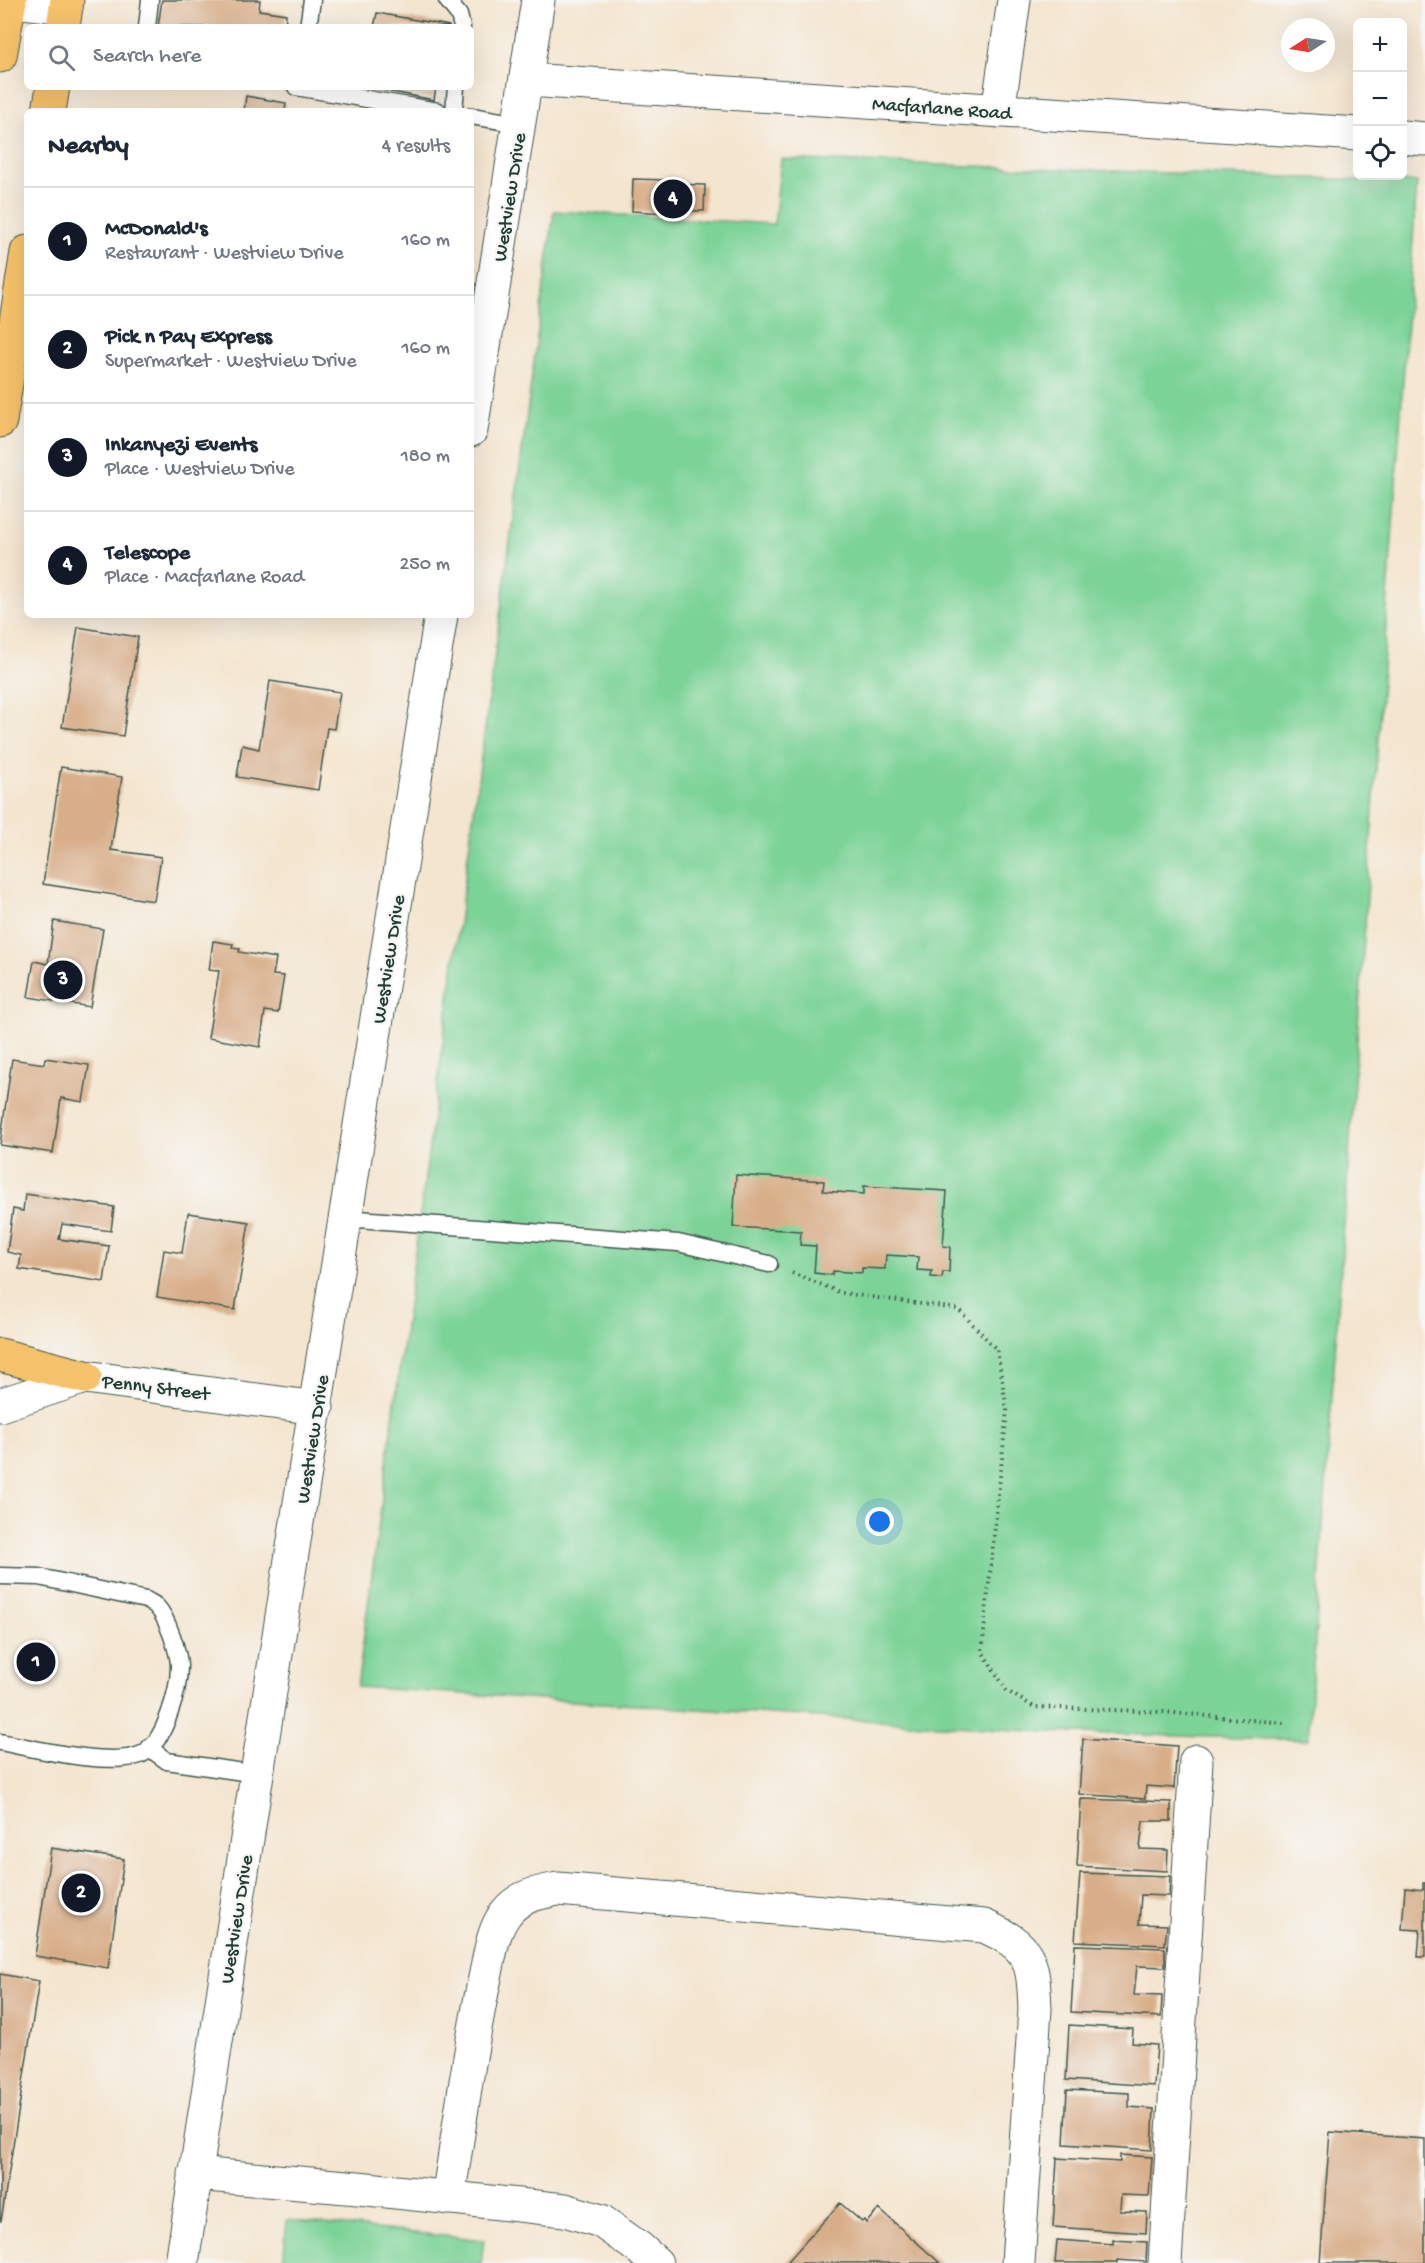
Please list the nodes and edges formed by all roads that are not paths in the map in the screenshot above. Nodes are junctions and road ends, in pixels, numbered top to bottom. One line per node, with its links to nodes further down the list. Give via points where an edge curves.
1 (8, 0): 7 (street); 11 (main road)
2 (150, 0): 8 (lane)
3 (312, 0): 9 (lane)
4 (447, 0): 10 (lane)
5 (538, 0): 12 (street, Westview Drive)
6 (1014, 0): 19 (street)
7 (65, 11)
8 (147, 24)
9 (308, 24)
10 (461, 24)
11 (0, 56)
12 (527, 80): 19 (street, Macfarlane Road); 21 (street, Westview Drive)
13 (52, 90): 16 (main road)
14 (318, 90): 17 (lane)
15 (456, 90): 18 (lane)
16 (50, 108)
17 (421, 108)
18 (454, 108)
19 (998, 111): 22 (street, Macfarlane Road)
20 (474, 116): 21 (lane)
21 (520, 124): 26 (street, Westview Drive)
22 (1353, 134)
23 (1407, 137): 24 (street)
24 (1425, 139)
25 (24, 271): 27 (main road)
26 (474, 411)
27 (0, 421)
28 (441, 618): 29 (street, Westview Drive)
29 (345, 1218): 30 (lane, via 678,1243); 34 (street, Westview Drive)
30 (769, 1264)
31 (0, 1354): 32 (main road)
32 (85, 1377): 33 (street, Penny Street); 34 (street, Penny Street)
33 (0, 1405)
34 (316, 1408): 39 (street, Westview Drive)
35 (0, 1576): 37 (lane, via 39,1577 146,1600 158,1607 171,1633 179,1665 167,1723)
36 (0, 1742): 37 (lane, via 93,1757 129,1758)
37 (149, 1748): 39 (lane, via 167,1761)
38 (1196, 1761): 45 (street)
39 (257, 1774): 40 (street, Westview Drive)
40 (195, 2174): 41 (street); 42 (street, Westview Drive)
41 (448, 2198): 43 (street, via 565,2210 601,2221); 44 (street, via 495,1933 517,1900 558,1889 984,1926 1016,1943 1033,1973 1035,2009)
42 (182, 2263)
43 (656, 2263)
44 (1018, 2263)
45 (1165, 2263)

